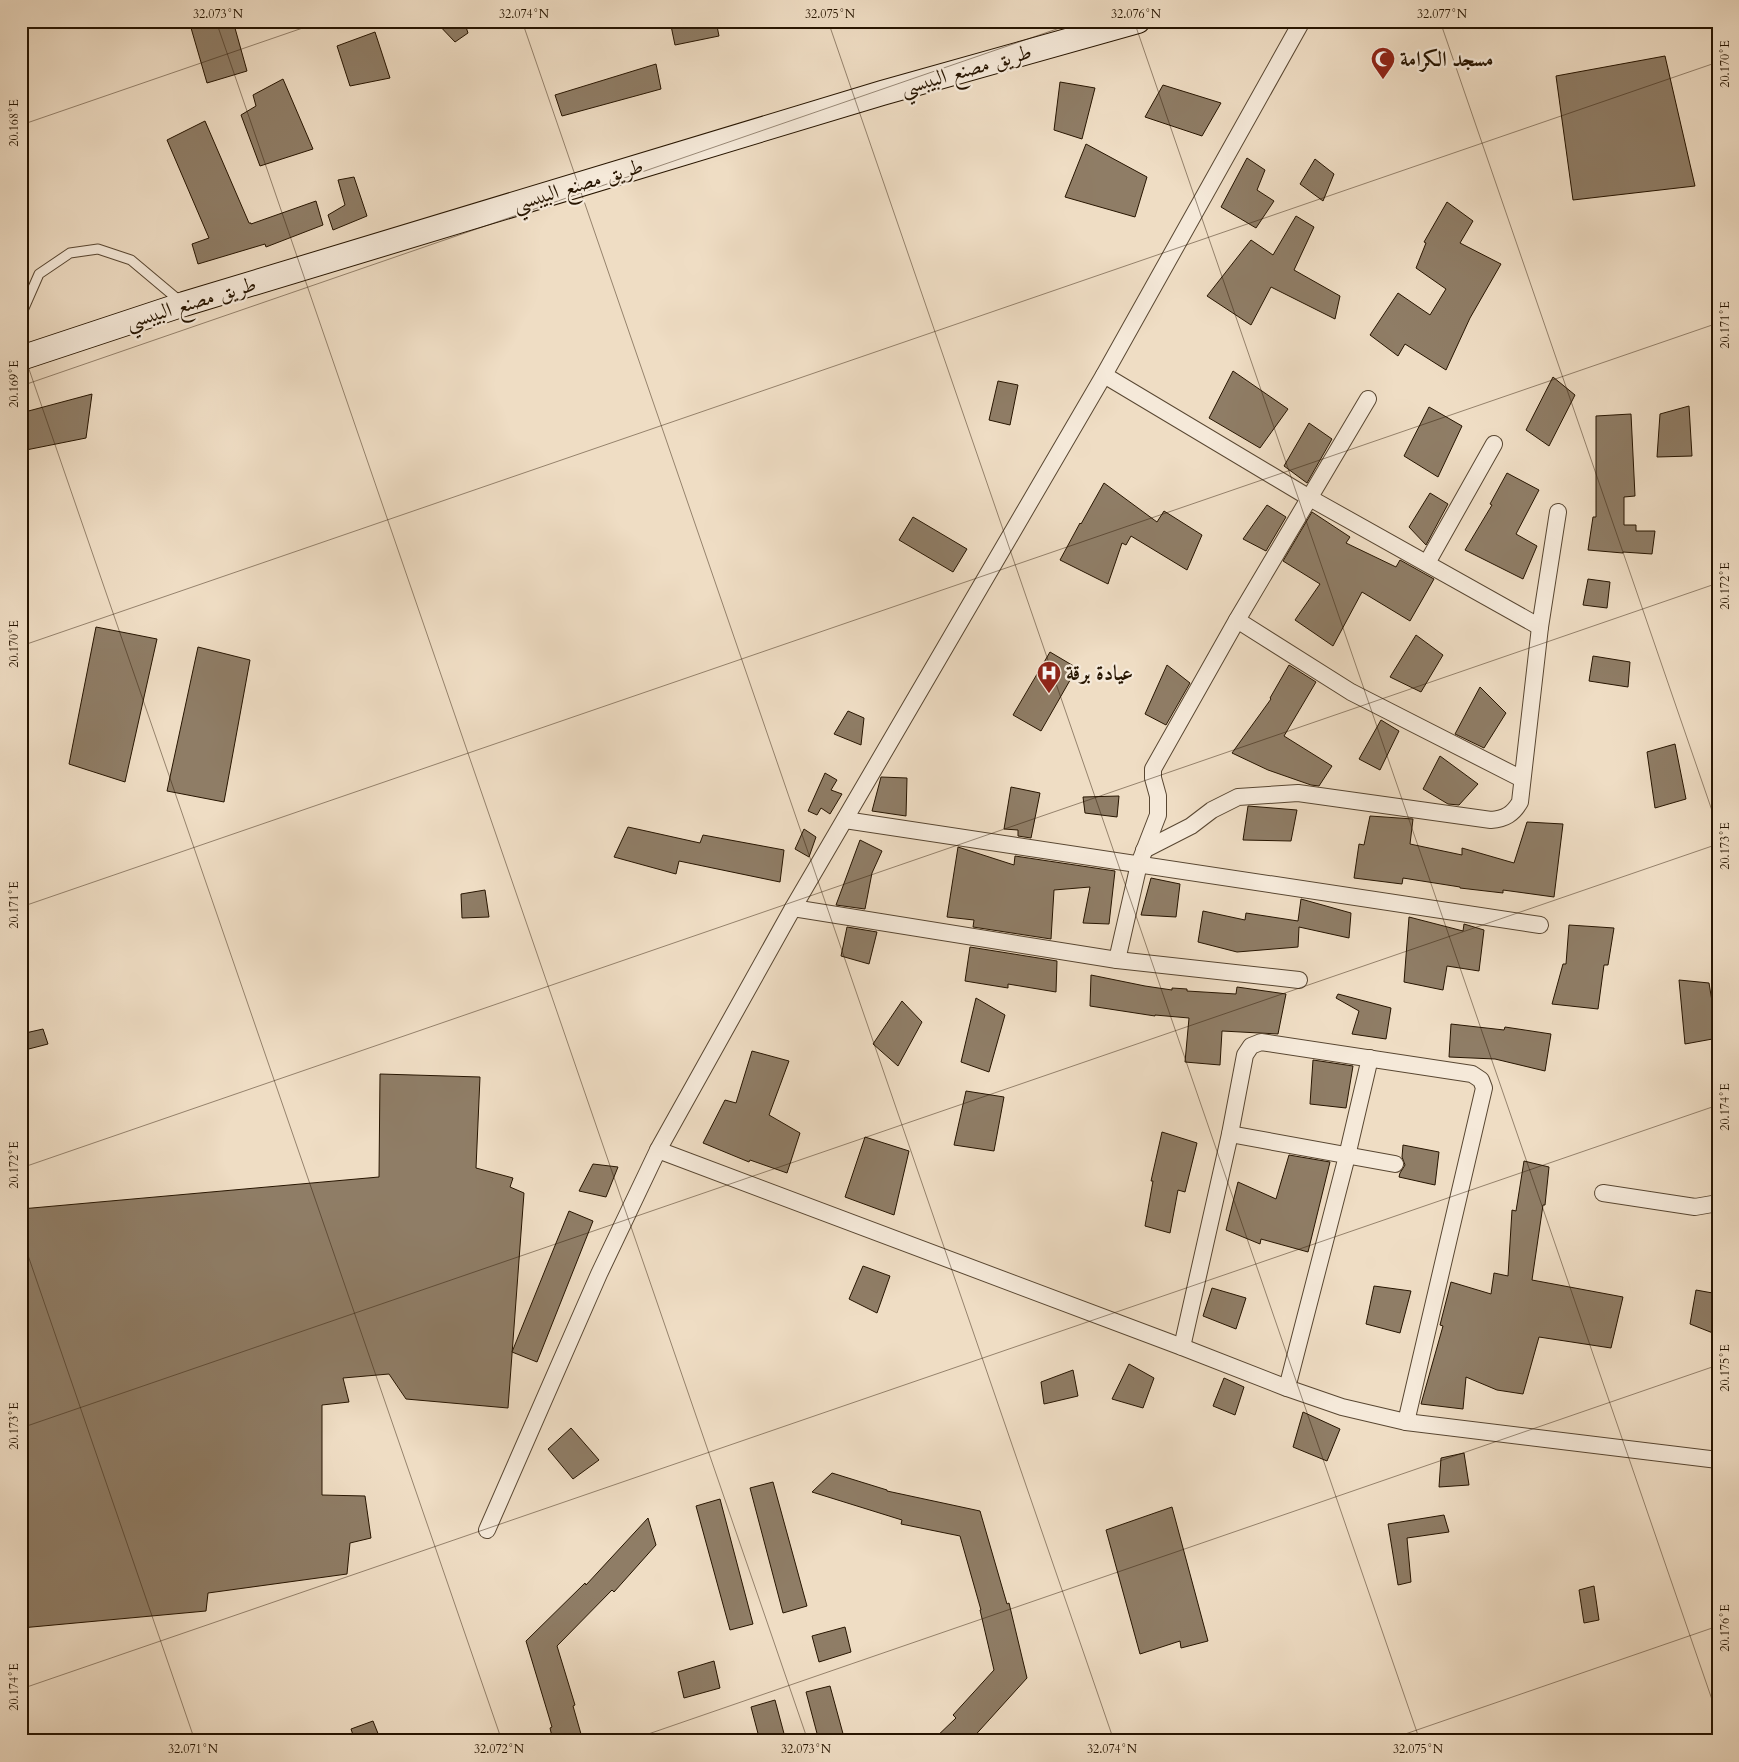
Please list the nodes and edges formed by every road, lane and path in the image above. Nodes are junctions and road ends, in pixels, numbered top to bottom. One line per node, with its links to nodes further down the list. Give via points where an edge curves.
1 (1138, 21): 3 (main road, طريق مصنع البيبسي, via 882,94)
2 (1302, 21): 6 (street)
3 (184, 304): 4 (lane, via 131,260 98,249 70,253 39,274); 5 (main road, طريق مصنع البيبسي)
4 (21, 315)
5 (21, 358)
6 (1104, 374): 9 (street); 15 (street)
7 (1368, 398): 9 (street)
8 (1494, 444): 11 (street)
9 (1308, 497): 11 (street); 12 (street)
10 (1558, 512): 13 (street)
11 (1427, 563): 13 (street)
12 (1237, 620): 14 (street, via 1352,692); 16 (street, via 1153,769 1158,815)
13 (1540, 627): 14 (street)
14 (1522, 779): 16 (street, via 1520,802 1515,810 1502,819 1491,820 1298,793 1238,797 1212,810)
15 (845, 820): 16 (street); 17 (street)
16 (1141, 857): 18 (street); 19 (street)
17 (793, 908): 19 (street); 23 (street)
18 (1540, 925)
19 (1117, 960): 20 (street)
20 (1299, 980)
21 (1370, 1058): 22 (street, via 1255,1043 1245,1055); 24 (street); 30 (street, via 1472,1074 1481,1080 1484,1088)
22 (1230, 1134): 24 (street); 28 (street)
23 (658, 1150): 28 (street); 32 (street, via 599,1274)
24 (1347, 1156): 25 (street); 29 (street)
25 (1395, 1164)
26 (1602, 1193): 27 (street, via 1695,1207)
27 (1718, 1203)
28 (1182, 1347): 29 (street)
29 (1287, 1388): 30 (street, via 1342,1407)
30 (1406, 1422): 31 (street)
31 (1718, 1460)
32 (487, 1530)

